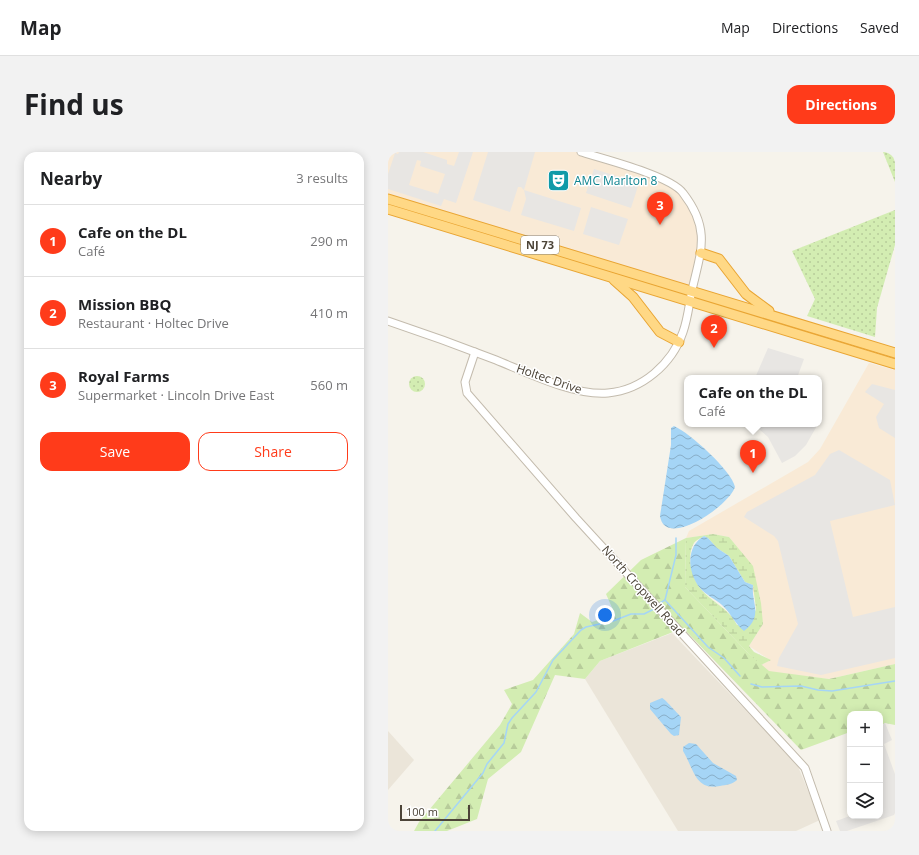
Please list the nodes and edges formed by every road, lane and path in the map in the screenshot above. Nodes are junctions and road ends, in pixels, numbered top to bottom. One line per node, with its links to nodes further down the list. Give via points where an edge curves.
1 (581, 152): 4 (street, Holtec Drive, via 670,182 683,192 698,216 703,238)
2 (388, 199): 6 (highway, NJ 73)
3 (388, 209): 5 (highway, NJ 73)
4 (701, 253): 6 (street, Holtec Drive); 9 (highway, via 719,259 746,294 762,307)
5 (611, 277): 7 (highway, NJ 73); 10 (highway, via 633,297 660,332)
6 (692, 291): 7 (street, Holtec Drive); 9 (highway, NJ 73)
7 (690, 302): 10 (street, Holtec Drive); 13 (highway, NJ 73)
8 (388, 321): 11 (street, Holtec Drive)
9 (791, 321): 12 (highway, NJ 73)
10 (679, 342): 11 (street, Holtec Drive, via 671,356 652,375 637,385 608,393 570,388)
11 (476, 352): 14 (street, North Cropwell Road, via 465,382 467,393 576,518 805,768)
12 (895, 353)
13 (895, 364)
14 (827, 831)

